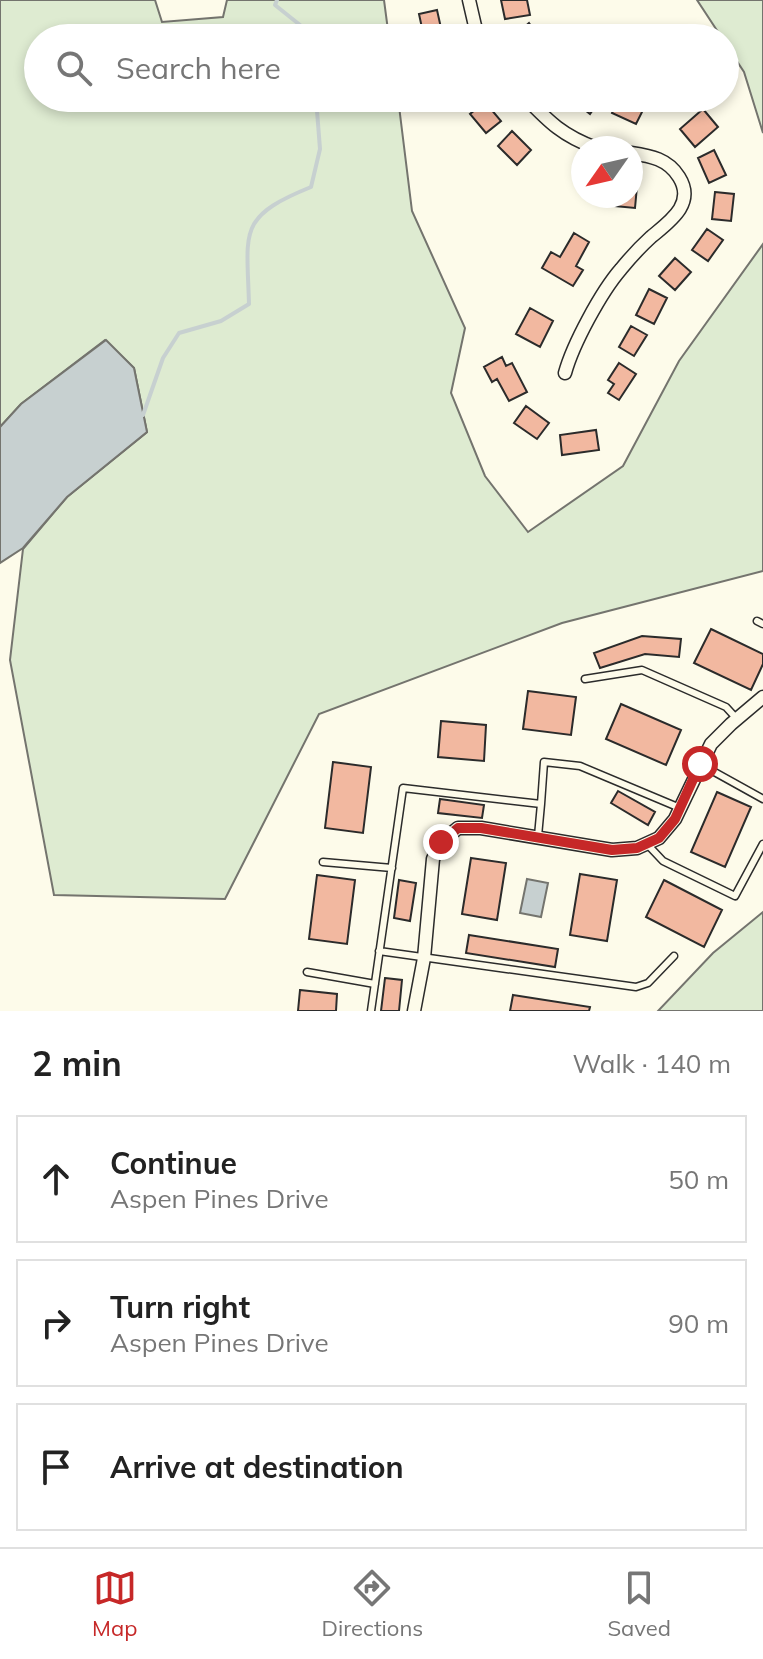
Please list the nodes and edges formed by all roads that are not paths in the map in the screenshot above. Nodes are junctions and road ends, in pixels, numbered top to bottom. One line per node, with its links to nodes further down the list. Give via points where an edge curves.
1 (469, 0): 2 (street)
2 (475, 24)
3 (538, 112): 4 (street)
4 (571, 138)
5 (643, 155): 6 (street, via 672,166 682,182 682,206 619,271 573,348)
6 (565, 373)
7 (585, 679): 9 (lane, via 642,670 726,707)
8 (763, 697): 9 (street)
9 (737, 719): 10 (street, via 711,744)
10 (700, 764): 11 (lane); 13 (street)
11 (763, 799)
12 (541, 804): 13 (lane, via 544,762 580,766); 14 (lane); 18 (lane, via 403,788)
13 (680, 808): 15 (street, via 659,838)
14 (538, 838): 15 (street, via 612,850); 21 (street, via 458,828 441,842 433,859)
15 (647, 844): 16 (lane, via 663,861 735,896)
16 (763, 844)
17 (323, 862): 18 (lane)
18 (392, 868): 19 (lane)
19 (379, 951): 21 (lane); 23 (lane)
20 (674, 956): 21 (lane, via 648,983 636,987)
21 (424, 958): 25 (street)
22 (307, 972): 23 (lane)
23 (375, 984): 24 (lane)
24 (371, 1011)
25 (414, 1011)

